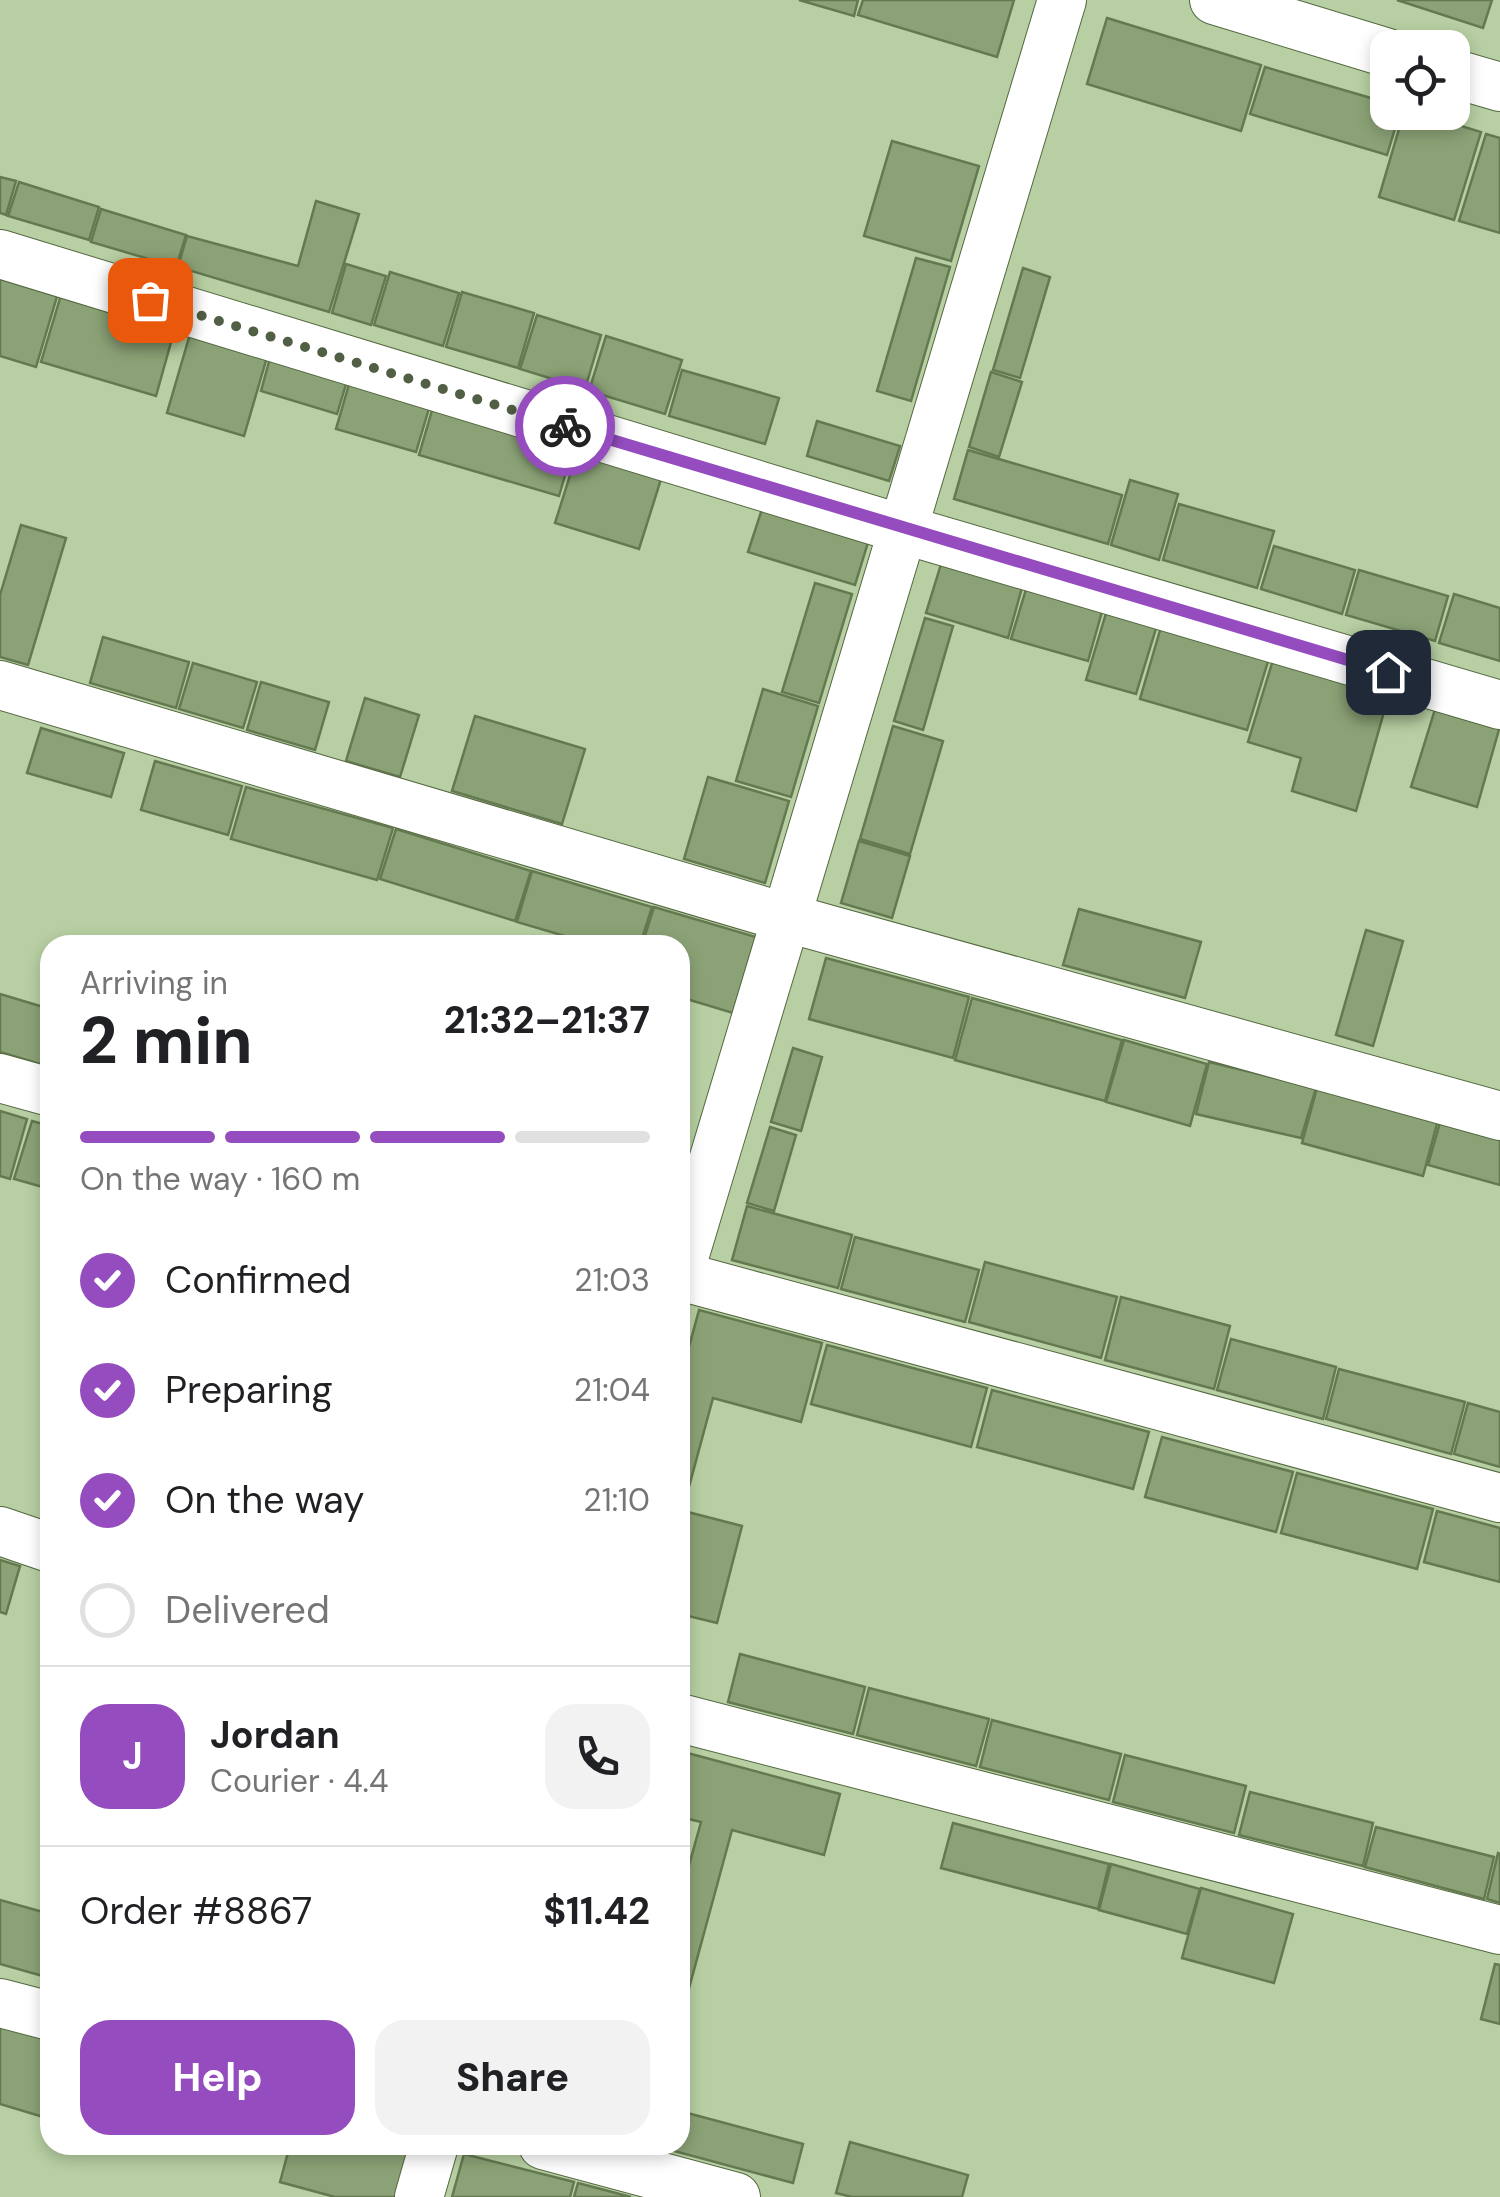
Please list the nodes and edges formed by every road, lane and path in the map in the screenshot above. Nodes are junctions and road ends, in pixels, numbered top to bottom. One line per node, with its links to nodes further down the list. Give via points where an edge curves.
1 (1062, 0): 7 (street)
2 (1214, 0): 3 (street)
3 (1370, 48)
4 (1470, 78): 5 (street)
5 (1500, 87)
6 (0, 254): 7 (street)
7 (902, 529): 9 (street); 10 (street)
8 (0, 685): 10 (street)
9 (1500, 705)
10 (784, 917): 13 (street); 14 (street)
11 (0, 1078): 12 (street)
12 (40, 1089)
13 (1500, 1116)
14 (690, 1240)
15 (690, 1277): 16 (street)
16 (1500, 1498)
17 (0, 1531): 18 (street)
18 (40, 1545)
19 (690, 1721): 20 (street)
20 (1500, 1930)
21 (0, 2004): 22 (street)
22 (40, 2014)
23 (431, 2155): 25 (street)
24 (580, 2155): 26 (street)
25 (419, 2197)
26 (736, 2197)

